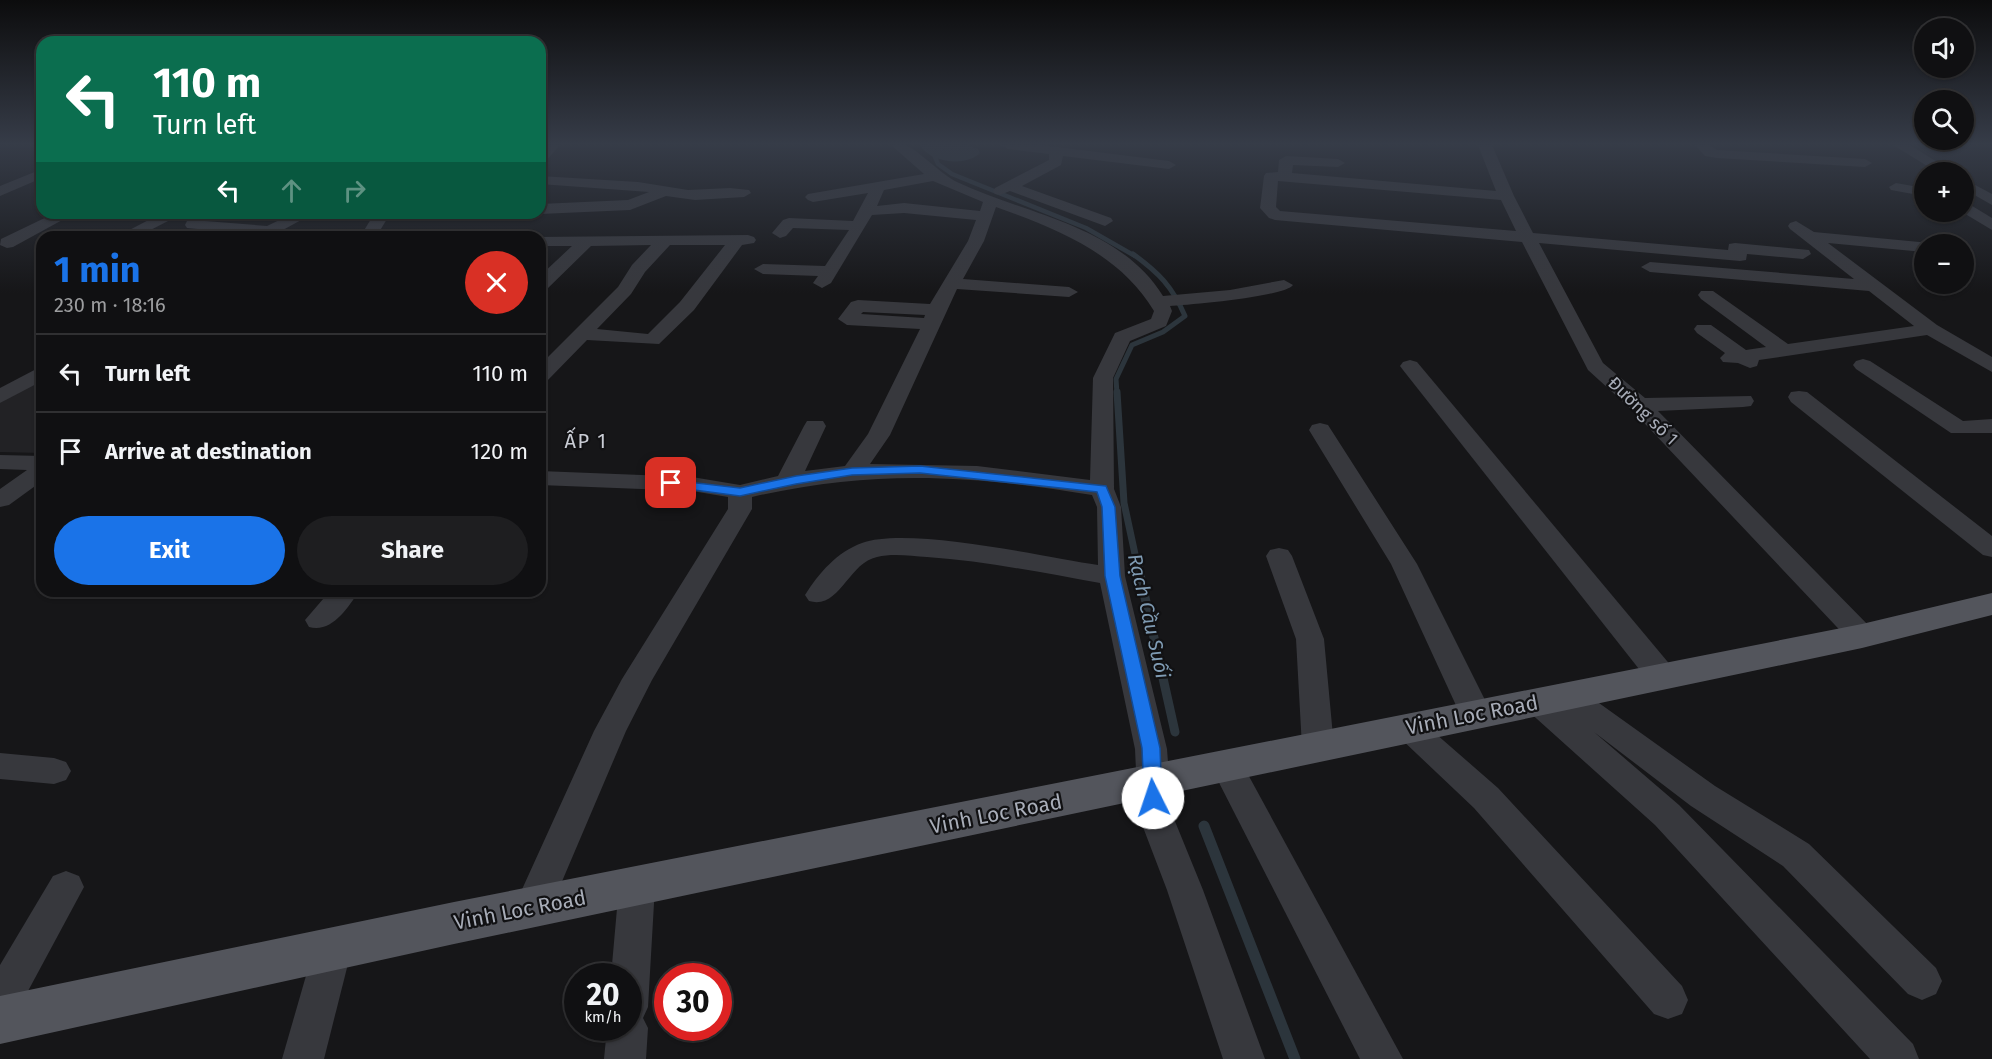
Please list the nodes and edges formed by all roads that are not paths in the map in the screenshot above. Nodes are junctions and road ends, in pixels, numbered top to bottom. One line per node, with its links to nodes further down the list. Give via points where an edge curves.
1 (657, 194): 12 (street, via 630,205)
2 (830, 194): 10 (street)
3 (874, 194): 13 (street)
4 (972, 194): 11 (street)
5 (999, 194): 11 (street)
6 (1028, 194): 19 (street)
7 (1269, 194): 26 (street, via 1268,208 1275,215)
8 (1487, 194): 9 (street)
9 (1506, 196): 26 (street, Đường số 1)
10 (813, 197)
11 (987, 202): 13 (street); 37 (street, via 975,241); 42 (street, via 1079,233 1109,251)
12 (546, 209)
13 (866, 211): 20 (street)
14 (1974, 217): 25 (street)
15 (54, 219): 30 (street)
16 (160, 219): 21 (street)
17 (197, 219): 22 (street, via 194,225)
18 (294, 219): 23 (street)
19 (1105, 221)
20 (859, 226): 24 (street, via 789,223); 35 (street, via 826,277)
21 (136, 231)
22 (240, 231)
23 (269, 231)
24 (780, 233)
25 (1991, 236)
26 (1526, 237): 33 (street, via 1740,256 1735,248); 57 (street, Đường số 1, via 1595,366)
27 (546, 240): 28 (street)
28 (587, 240): 29 (street); 36 (street)
29 (666, 240): 45 (street); 45 (street, via 743,240 652,340)
30 (4, 243): 31 (street)
31 (36, 244)
32 (1914, 246): 39 (street, via 1802,231)
33 (1803, 254)
34 (1650, 267): 39 (street)
35 (763, 269)
36 (546, 280)
37 (952, 283): 40 (street); 63 (street, via 879,435)
38 (1284, 285): 42 (street)
39 (1873, 286): 43 (street)
40 (1069, 292)
41 (1707, 295): 46 (street)
42 (1165, 301): 67 (street, via 1159,322 1122,337 1103,378)
43 (1930, 328): 46 (street); 50 (street)
44 (1704, 329): 47 (street)
45 (582, 334): 51 (street)
46 (1785, 351): 47 (street)
47 (1736, 357): 52 (street)
48 (1863, 365): 59 (street, via 1959,428)
49 (1410, 366): 78 (street)
50 (1992, 366)
51 (546, 370)
52 (1763, 372)
53 (36, 376): 55 (street)
54 (1799, 397): 70 (street)
55 (0, 398)
56 (1743, 401): 57 (street)
57 (1640, 405): 77 (street, Đường số 1)
58 (815, 426): 66 (street)
59 (1992, 426)
60 (1320, 430): 80 (street, via 1404,564)
61 (0, 462): 62 (street)
62 (36, 463)
63 (852, 472): 66 (street); 67 (street, via 920,469)
64 (36, 474): 69 (street)
65 (546, 478): 68 (street, via 692,484)
66 (788, 481): 68 (street)
67 (1102, 489): 72 (street, via 1109,507)
68 (740, 492): 89 (street, via 740,509 610,731)
69 (0, 500)
70 (1992, 549)
71 (1280, 556): 82 (street, via 1310,639)
72 (1112, 576): 73 (street, via 955,551 871,549 848,560); 86 (street, via 1151,748)
73 (819, 595)
74 (340, 597): 76 (street)
75 (1992, 604): 77 (main road, Vinh Loc Road)
76 (319, 620)
77 (1862, 636): 78 (main road, Vinh Loc Road)
78 (1661, 675): 79 (main road, Vinh Loc Road)
79 (1553, 699): 80 (main road, Vinh Loc Road); 92 (street, via 1796,855); 101 (street)
80 (1476, 714): 81 (main road, Vinh Loc Road)
81 (1409, 728): 82 (main road, Vinh Loc Road); 93 (street, via 1486,798)
82 (1318, 747): 84 (main road, Vinh Loc Road)
83 (0, 766): 85 (street)
84 (1227, 767): 86 (main road, Vinh Loc Road); 100 (street)
85 (54, 771)
86 (1152, 782): 87 (main road, Vinh Loc Road); 99 (street, via 1155,814)
87 (637, 886): 89 (main road, Vinh Loc Road); 91 (street)
88 (66, 887): 94 (street)
89 (533, 907): 90 (main road, Vinh Loc Road)
90 (333, 948): 95 (main road, Vinh Loc Road); 97 (street)
91 (631, 963)
92 (1922, 981)
93 (1668, 1000)
94 (0, 1003)
95 (0, 1020)
96 (626, 1041): 98 (street)
97 (303, 1059)
98 (625, 1059)
99 (1244, 1059)
100 (1382, 1059)
101 (1898, 1059)

